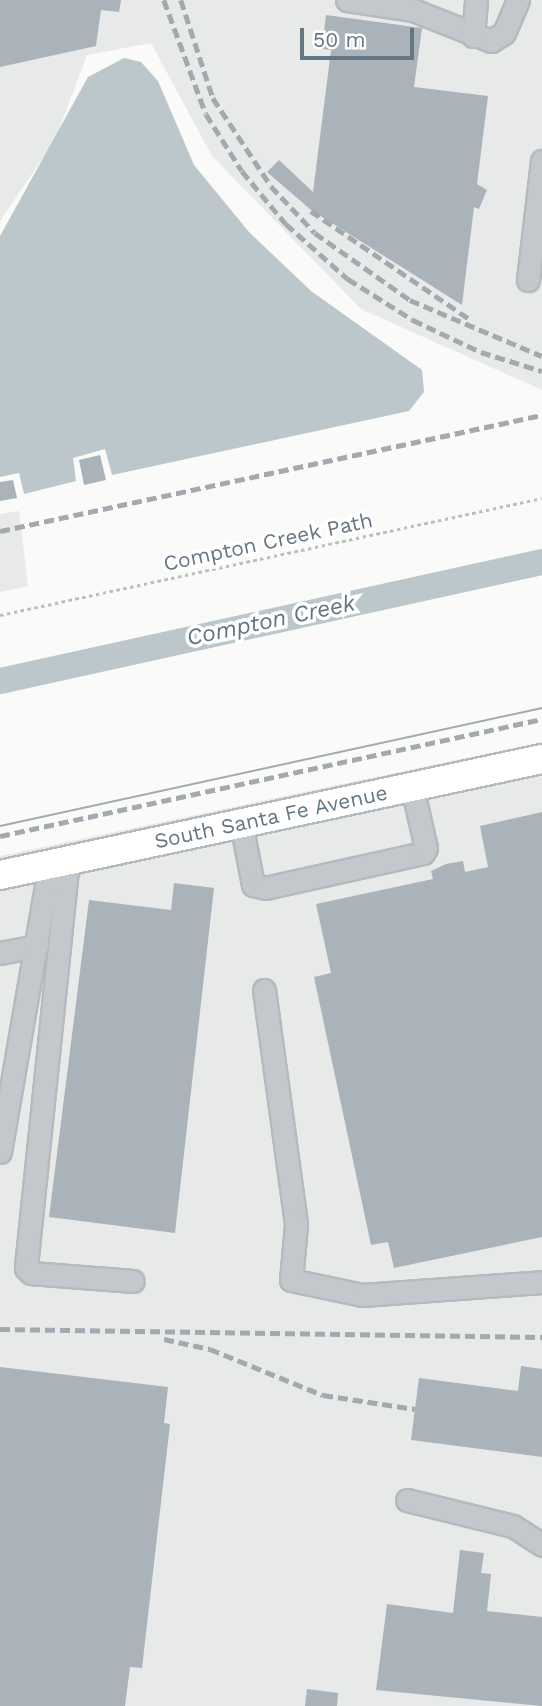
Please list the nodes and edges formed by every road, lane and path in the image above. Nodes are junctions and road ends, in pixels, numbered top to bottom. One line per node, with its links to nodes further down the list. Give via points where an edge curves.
1 (347, 0): 4 (lane, via 413,10)
2 (476, 0): 4 (lane)
3 (517, 0): 4 (lane, via 498,39)
4 (473, 36)
5 (542, 161): 6 (lane)
6 (528, 280)
7 (542, 498): 8 (path, Compton Creek Path)
8 (0, 615)
9 (542, 759): 10 (main road, South Santa Fe Avenue)
10 (412, 787): 11 (main road, South Santa Fe Avenue); 11 (lane, via 426,848 423,853 265,888 253,885)
11 (241, 824): 12 (main road, South Santa Fe Avenue)
12 (59, 862): 13 (main road, South Santa Fe Avenue); 14 (lane); 18 (lane, via 26,1268 31,1273)
13 (0, 875)
14 (37, 946): 15 (lane); 17 (lane)
15 (0, 953)
16 (264, 990): 19 (lane, via 296,1225 291,1280 362,1295)
17 (0, 1152)
18 (133, 1281)
19 (542, 1283)
20 (407, 1500): 21 (lane, via 513,1526)
21 (542, 1545)

